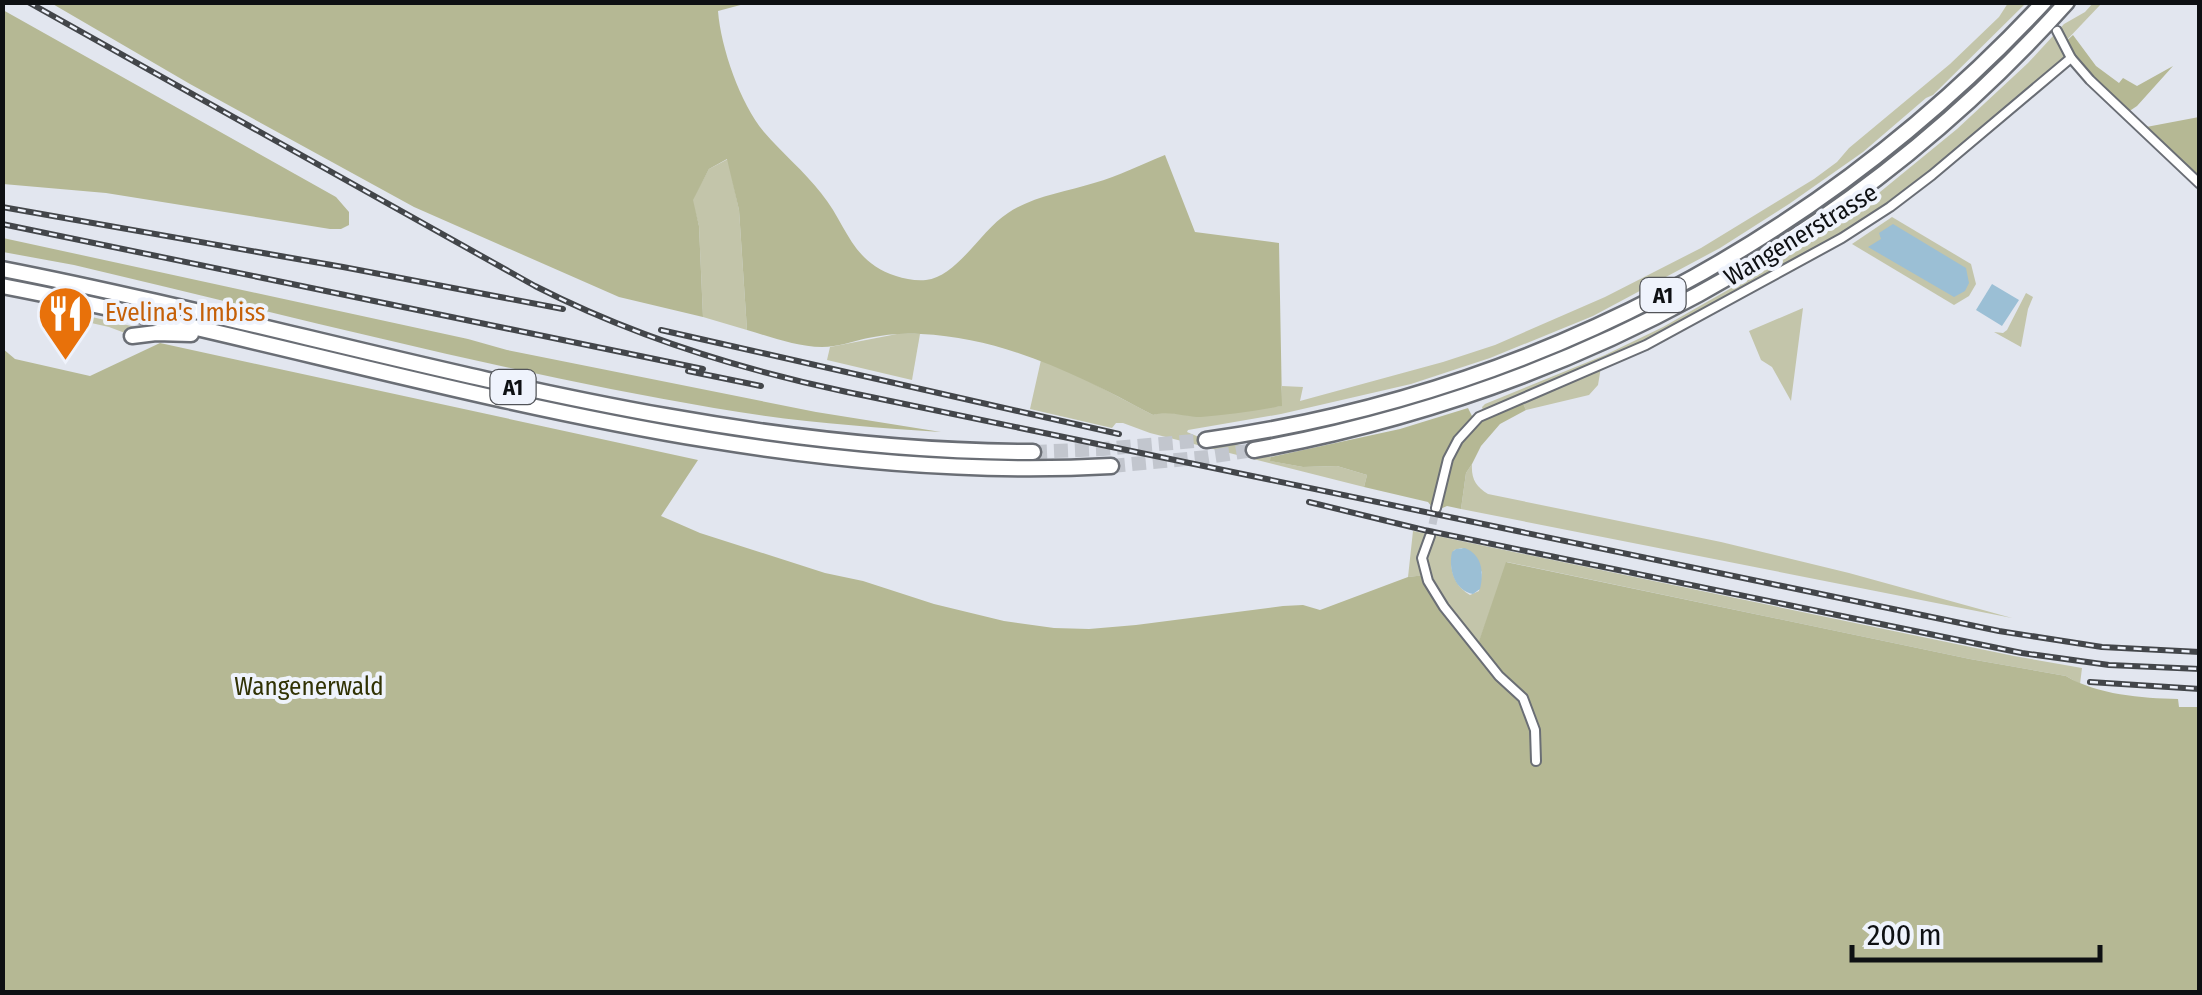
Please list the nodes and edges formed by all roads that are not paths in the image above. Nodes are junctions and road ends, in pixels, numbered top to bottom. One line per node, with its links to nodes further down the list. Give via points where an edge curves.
1 (2044, 2): 10 (highway, A1, via 1968,79 1859,171 1667,293 1446,386 1319,420)
2 (2067, 2): 11 (highway, A1, via 1896,164 1693,298 1575,356 1471,395)
3 (2057, 31): 4 (street)
4 (2071, 58): 5 (street); 14 (street, Wangenerstrasse, via 1932,175 1842,238 1646,345 1478,417 1448,460)
5 (2200, 184)
6 (2, 269): 12 (highway, A1, via 652,415 851,444)
7 (2, 286): 8 (highway, A1)
8 (222, 335): 9 (highway, A1); 13 (highway, A1, via 518,405 750,448 954,468)
9 (132, 336)
10 (1206, 440)
11 (1254, 450)
12 (1033, 452)
13 (1111, 466)
14 (1436, 508)
15 (1430, 536): 16 (street, via 1422,556 1428,581 1499,676 1524,698)
16 (1536, 761)

